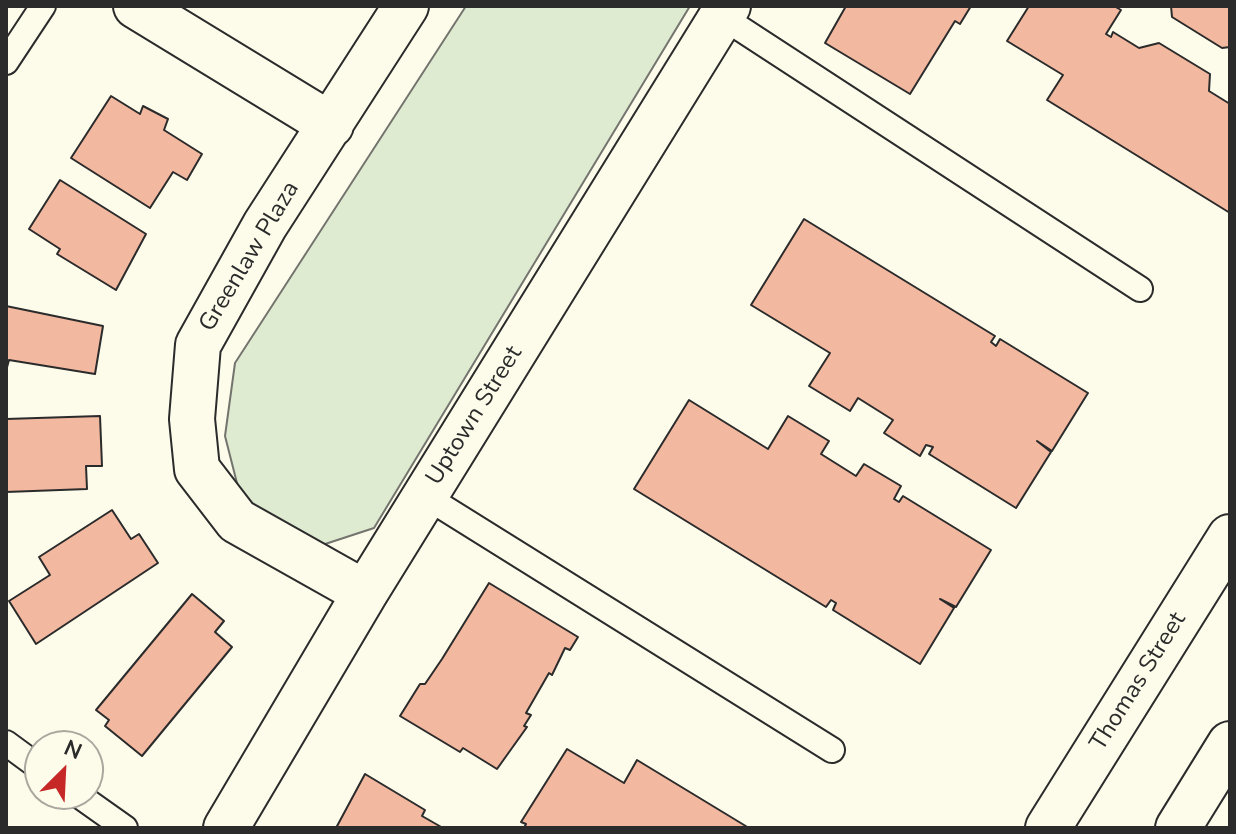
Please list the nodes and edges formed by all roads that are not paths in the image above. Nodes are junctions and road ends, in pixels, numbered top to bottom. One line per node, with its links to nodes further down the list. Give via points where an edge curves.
1 (43, 6): 5 (lane)
2 (136, 6): 6 (street)
3 (406, 6): 6 (street, Greenlaw Plaza)
4 (724, 11): 7 (lane); 8 (street, Uptown Street)
5 (6, 62)
6 (331, 125): 10 (street, Greenlaw Plaza, via 265,225 198,345 192,419 197,469 237,521)
7 (1140, 289)
8 (425, 496): 10 (street, Uptown Street); 13 (lane)
9 (1230, 537): 18 (street, Thomas Street)
10 (365, 593): 17 (street, Uptown Street)
11 (6, 743): 14 (lane)
12 (1230, 744): 19 (street)
13 (832, 750)
14 (24, 756)
15 (100, 810): 16 (lane)
16 (125, 828)
17 (226, 828)
18 (1048, 828)
19 (1178, 828)

